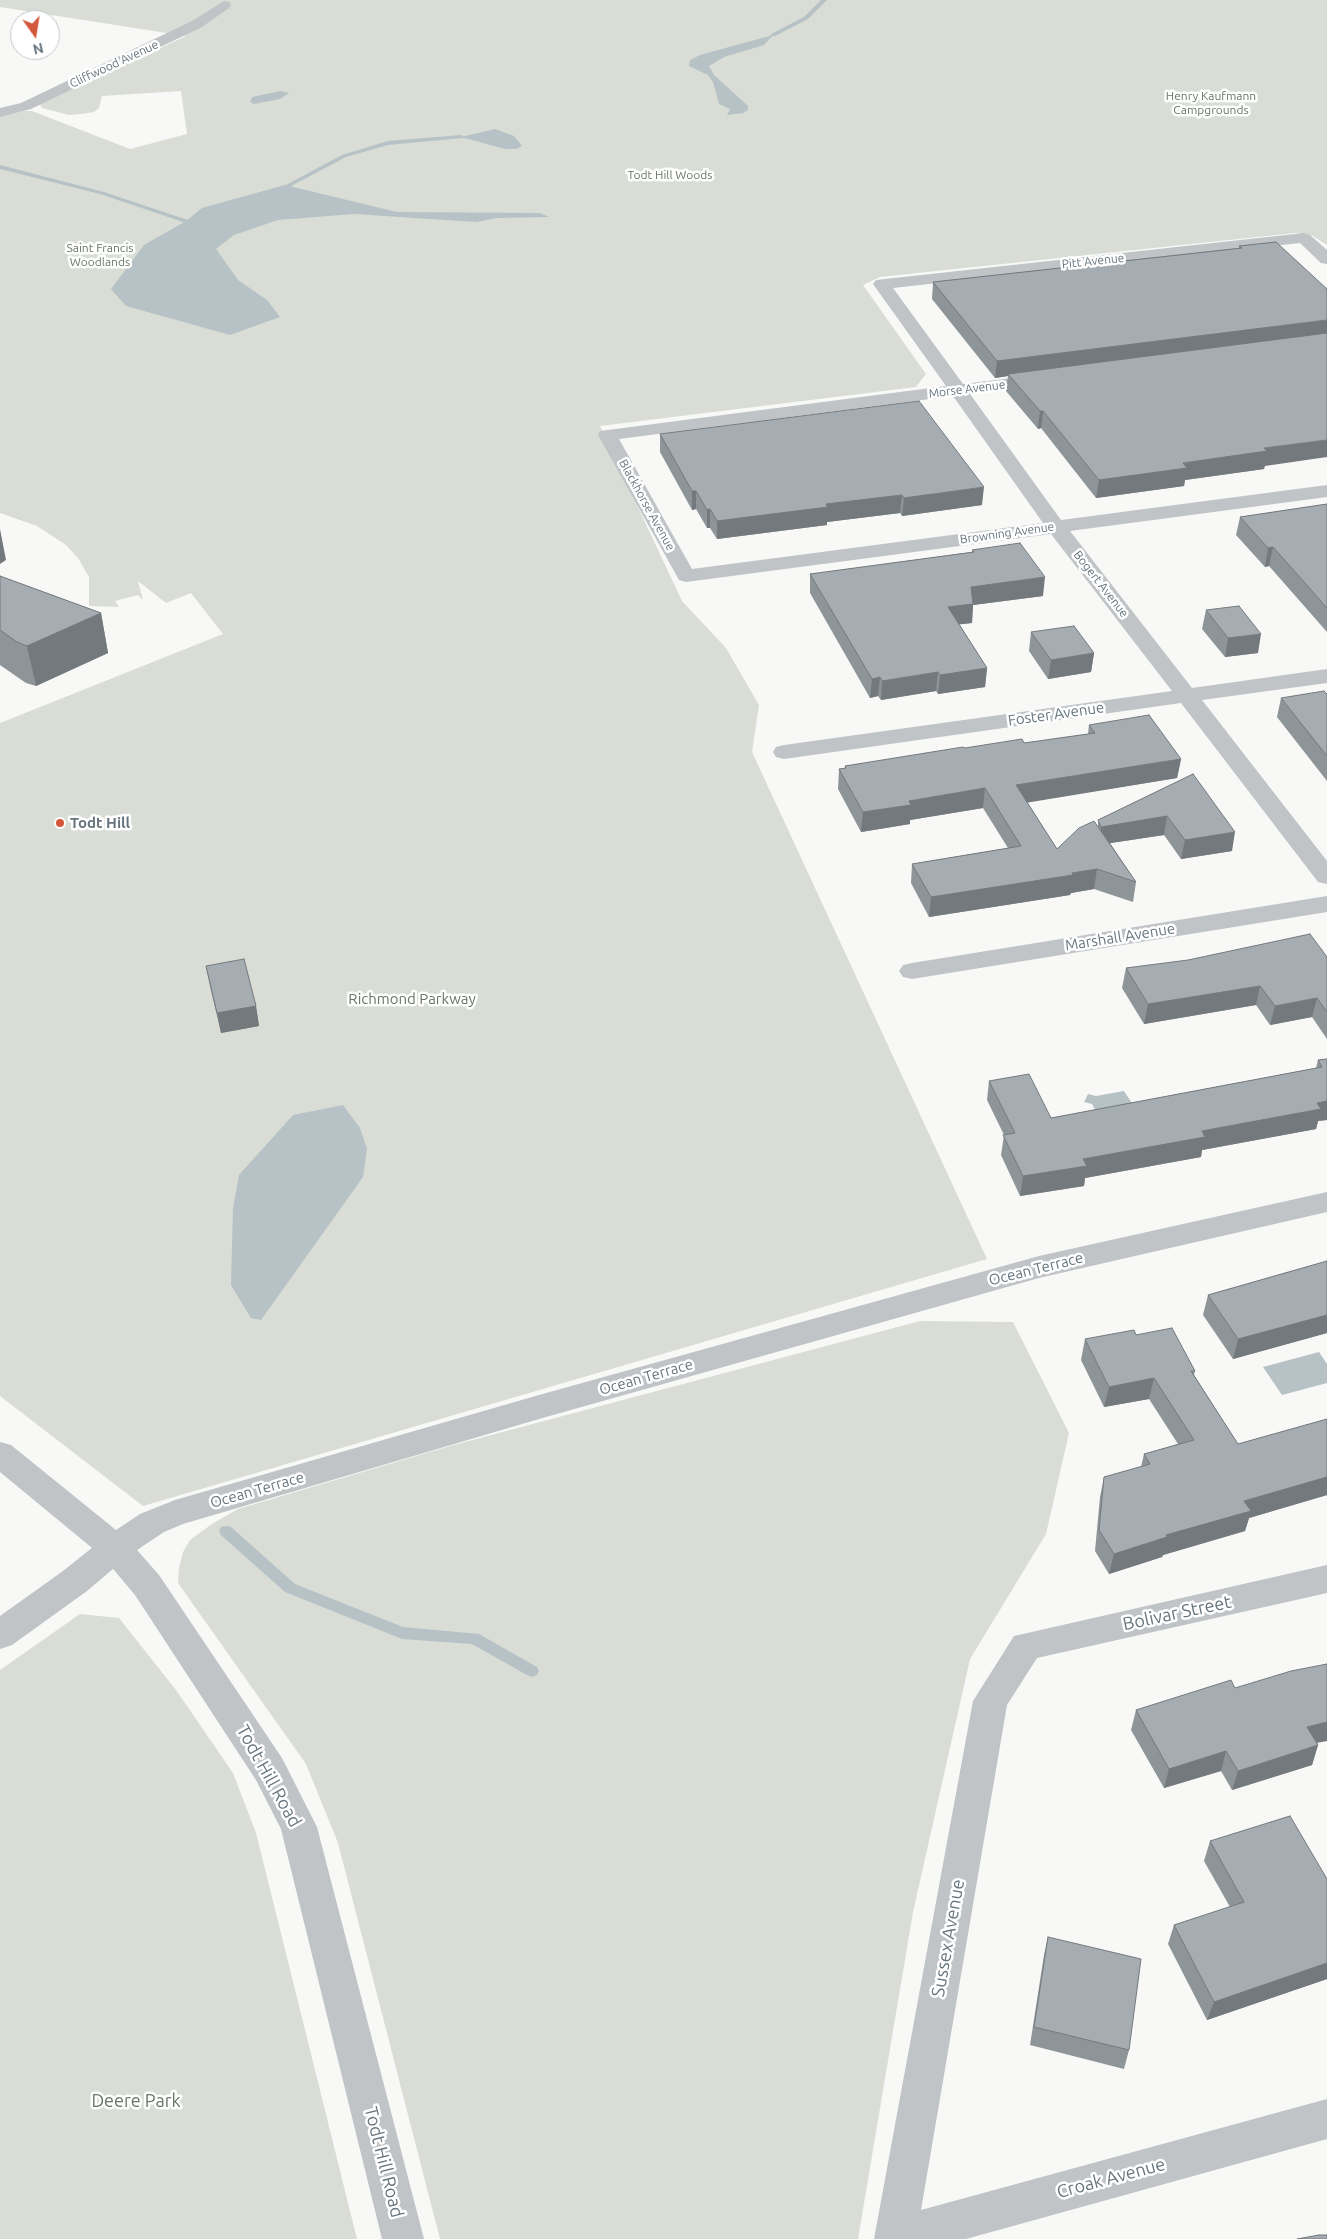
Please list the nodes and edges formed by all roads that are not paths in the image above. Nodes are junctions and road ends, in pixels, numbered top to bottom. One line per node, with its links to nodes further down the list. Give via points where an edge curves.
1 (224, 5): 2 (street, Cliffwood Avenue, via 197,24 26,106)
2 (0, 114)
3 (1327, 259): 4 (street, Pitt Avenue, via 1304,238)
4 (882, 284): 6 (street, Bogert Avenue)
5 (1066, 376): 6 (street, Morse Avenue)
6 (957, 390): 7 (street, Morse Avenue); 9 (street, Bogert Avenue)
7 (607, 435): 10 (street, Blackhorse Avenue)
8 (1327, 492): 9 (street, Browning Avenue)
9 (1056, 527): 10 (street, Browning Avenue); 12 (street, Bogert Avenue)
10 (686, 576)
11 (1327, 676): 12 (street, Foster Avenue)
12 (1188, 696): 13 (street, Foster Avenue); 14 (street, Bogert Avenue)
13 (784, 752)
14 (1327, 878)
15 (1327, 904): 16 (street, Marshall Avenue)
16 (912, 970)
17 (1327, 1202): 19 (street, Ocean Terrace, via 1039,1267 549,1404 175,1513 152,1523)
18 (0, 1454): 19 (street, Todt Hill Road)
19 (115, 1548): 21 (street, Ocean Terrace); 25 (street, Todt Hill Road, via 147,1585 205,1671 269,1769 299,1827)
20 (1327, 1579): 22 (street, Bolivar Street)
21 (0, 1635)
22 (1026, 1646): 24 (street, Sussex Avenue, via 990,1701)
23 (1327, 2119): 24 (street, Croak Avenue)
24 (895, 2238)
25 (403, 2239)

